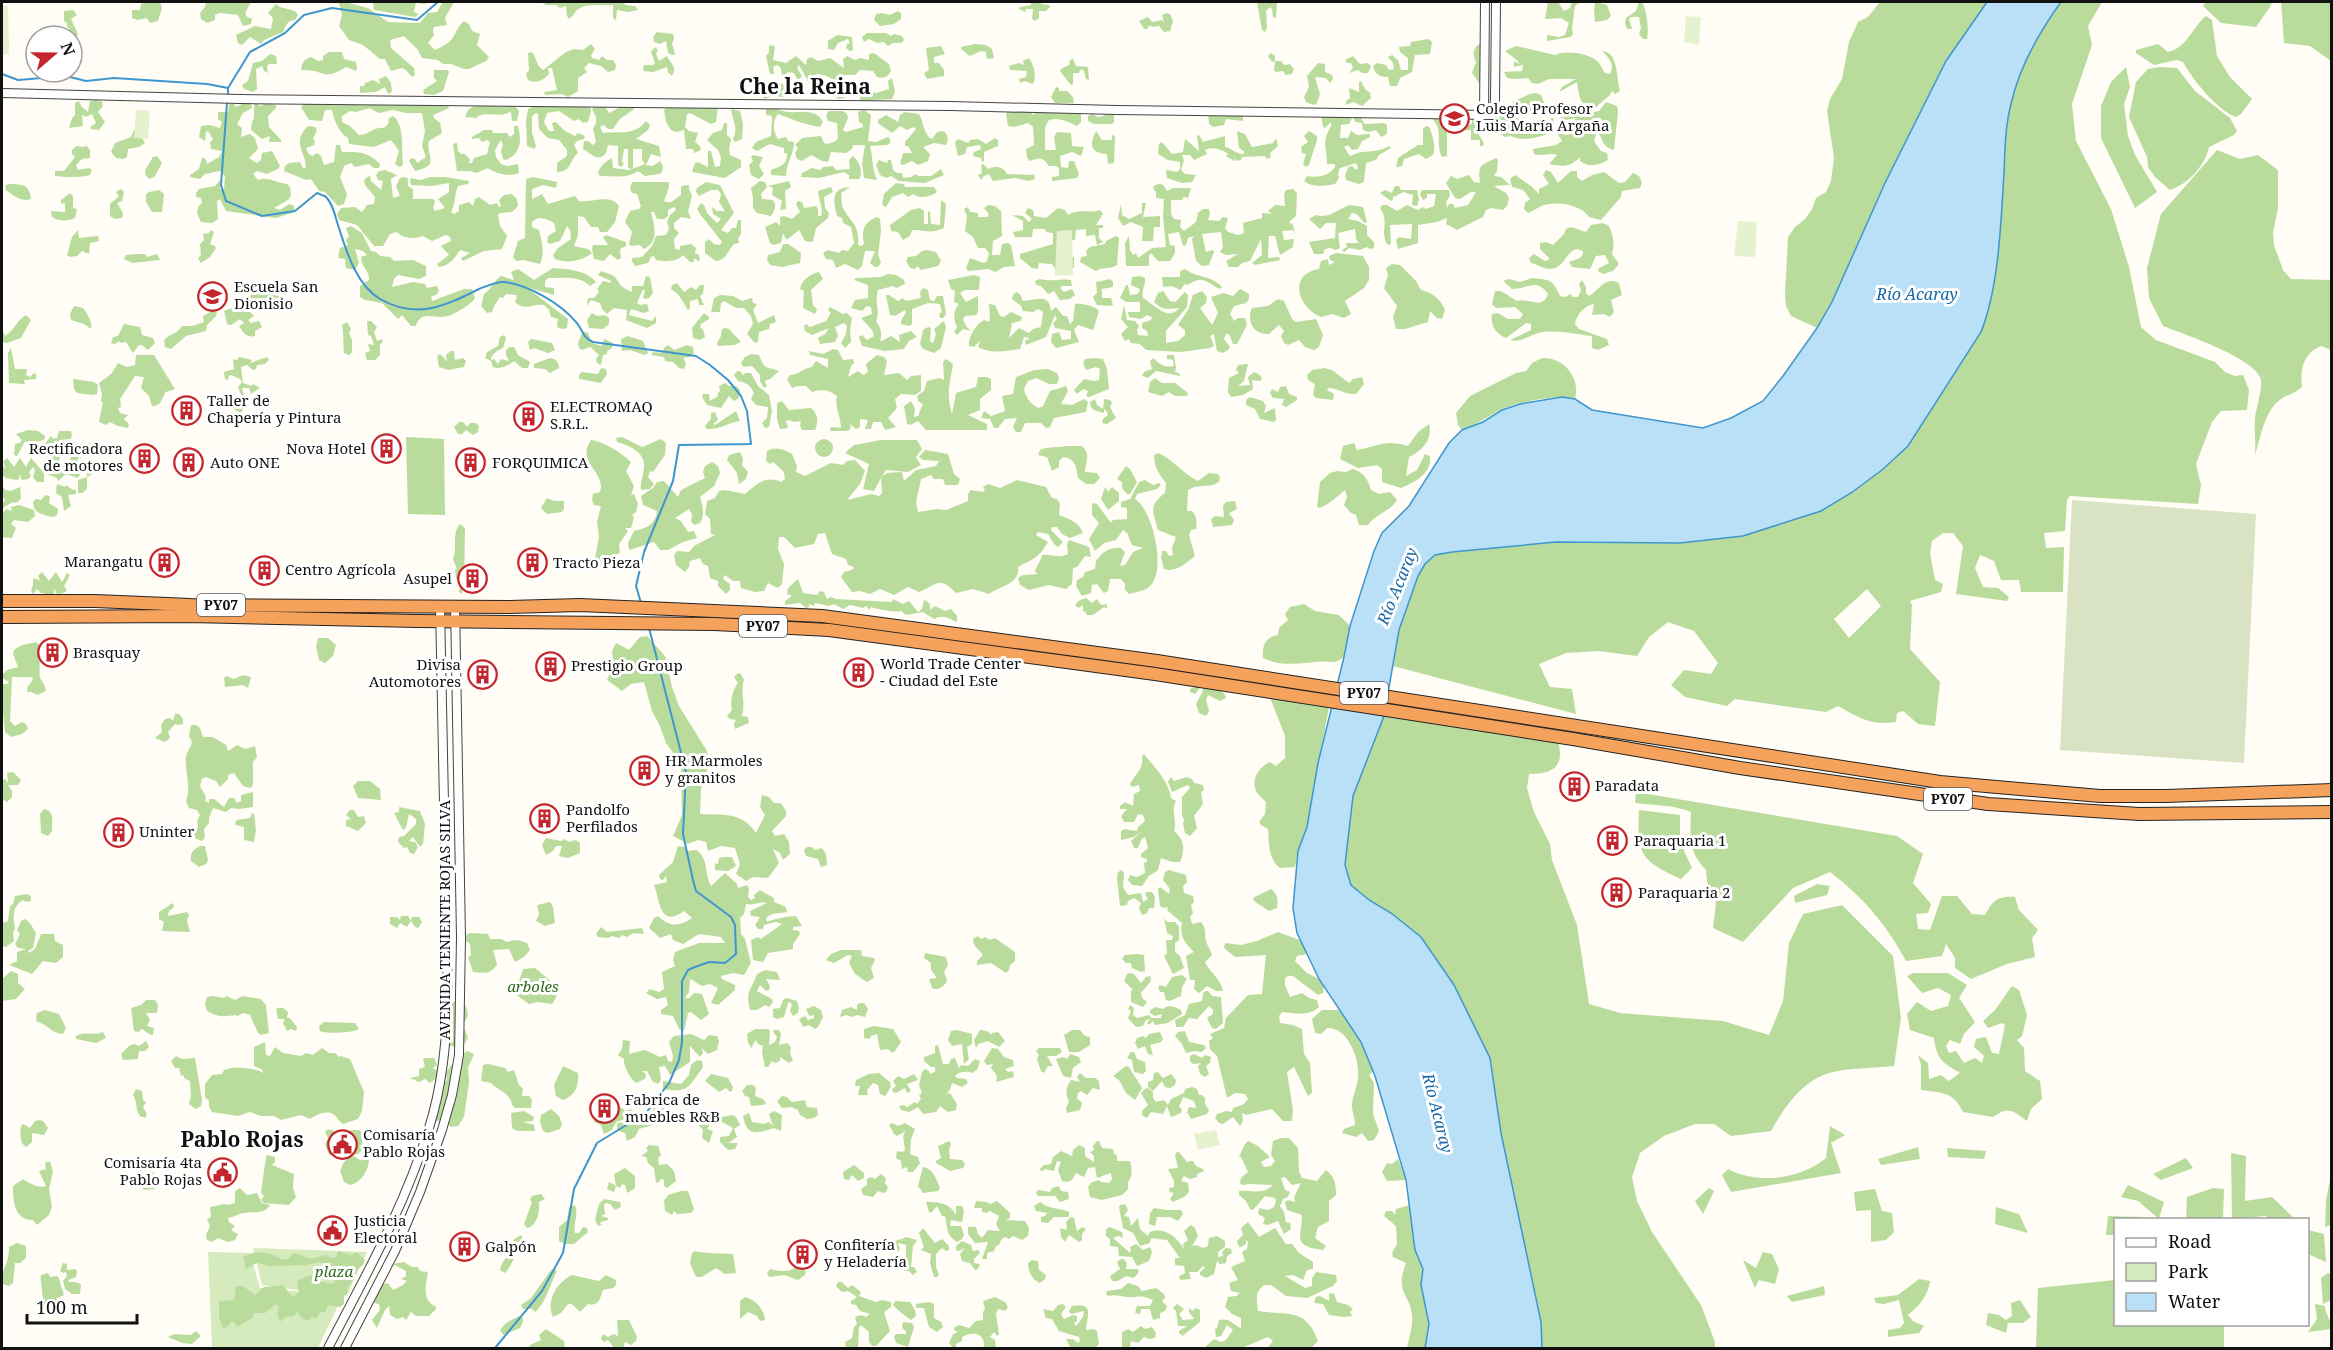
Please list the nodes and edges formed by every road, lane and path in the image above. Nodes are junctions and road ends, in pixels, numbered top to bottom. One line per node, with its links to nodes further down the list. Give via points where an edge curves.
1 (1485, 2): 4 (street)
2 (1496, 2): 4 (street, via 1496,100)
3 (2, 93): 4 (street)
4 (1489, 115)
5 (2, 601): 6 (highway, PY07)
6 (440, 606): 7 (highway, PY07); 9 (street)
7 (456, 613): 9 (highway, PY07); 10 (highway, PY07, via 829,630); 10 (highway, PY07, via 634,607 769,612 830,617); 14 (street, AVENIDA TENIENTE ROJAS SILVA, via 459,1055 452,1095 420,1192 395,1251)
8 (2, 617): 9 (highway, PY07)
9 (440, 621): 13 (street, AVENIDA TENIENTE ROJAS SILVA, via 448,1001 445,1056 429,1128 400,1204)
10 (1156, 667): 11 (highway, PY07, via 1570,724 1940,783 2074,795); 12 (highway, PY07, via 1740,768 1988,804 2139,814)
11 (2331, 790)
12 (2331, 812)
13 (327, 1348)
14 (345, 1348)

